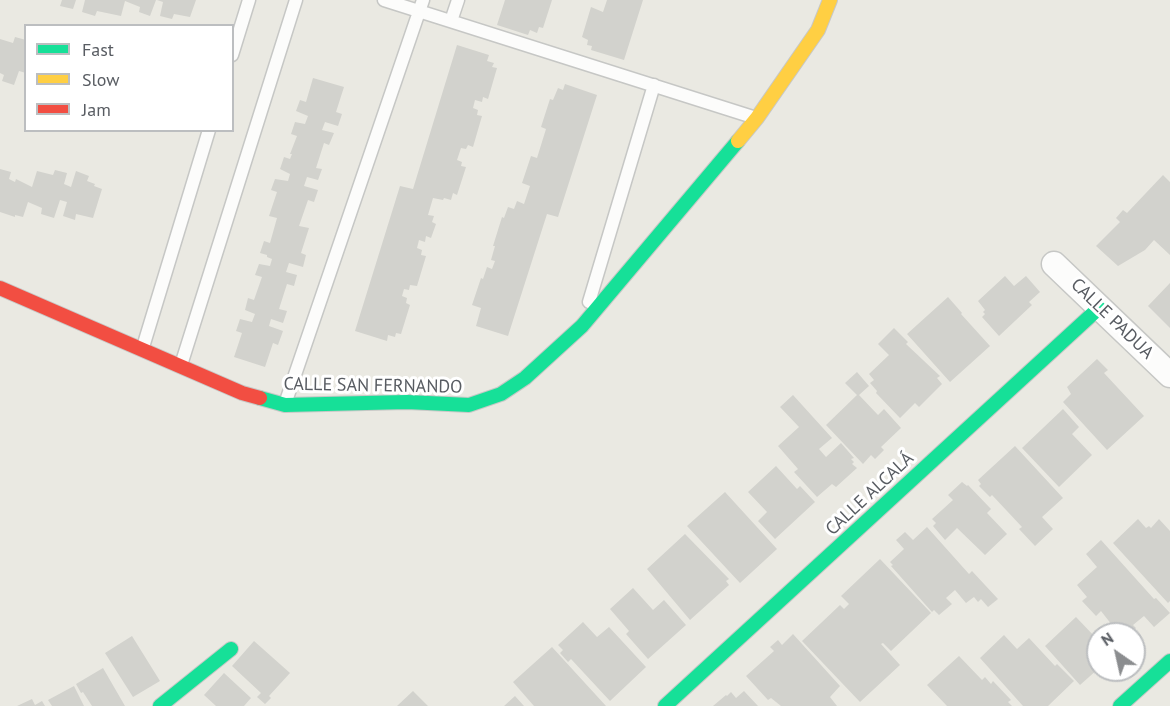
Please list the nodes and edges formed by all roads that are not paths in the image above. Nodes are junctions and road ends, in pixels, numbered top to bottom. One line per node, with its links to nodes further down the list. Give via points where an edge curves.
1 (249, 0): 8 (lane)
2 (296, 0): 17 (lane)
3 (384, 0): 6 (lane)
4 (458, 0): 7 (lane)
5 (830, 0): 10 (street, CALLE SAN FERNANDO, via 818,30)
6 (422, 6): 7 (lane); 19 (lane)
7 (451, 21): 9 (lane)
8 (234, 49)
9 (654, 85): 10 (lane); 15 (lane)
10 (757, 118): 15 (street, CALLE SAN FERNANDO)
11 (208, 132): 16 (lane)
12 (1054, 264): 14 (street, CALLE PADUA)
13 (0, 288): 16 (street, CALLE SAN FERNANDO)
14 (1099, 308): 18 (street, CALLE PADUA); 23 (street, CALLE ALCALÁ)
15 (582, 326): 19 (street, CALLE SAN FERNANDO, via 525,378 501,394 470,405)
16 (142, 350): 17 (street, CALLE SAN FERNANDO)
17 (181, 366): 19 (street, CALLE SAN FERNANDO, via 242,393)
18 (1170, 375)
19 (285, 405)
20 (231, 649): 22 (street)
21 (1170, 661): 24 (street)
22 (160, 706)
23 (665, 706)
24 (1120, 706)

